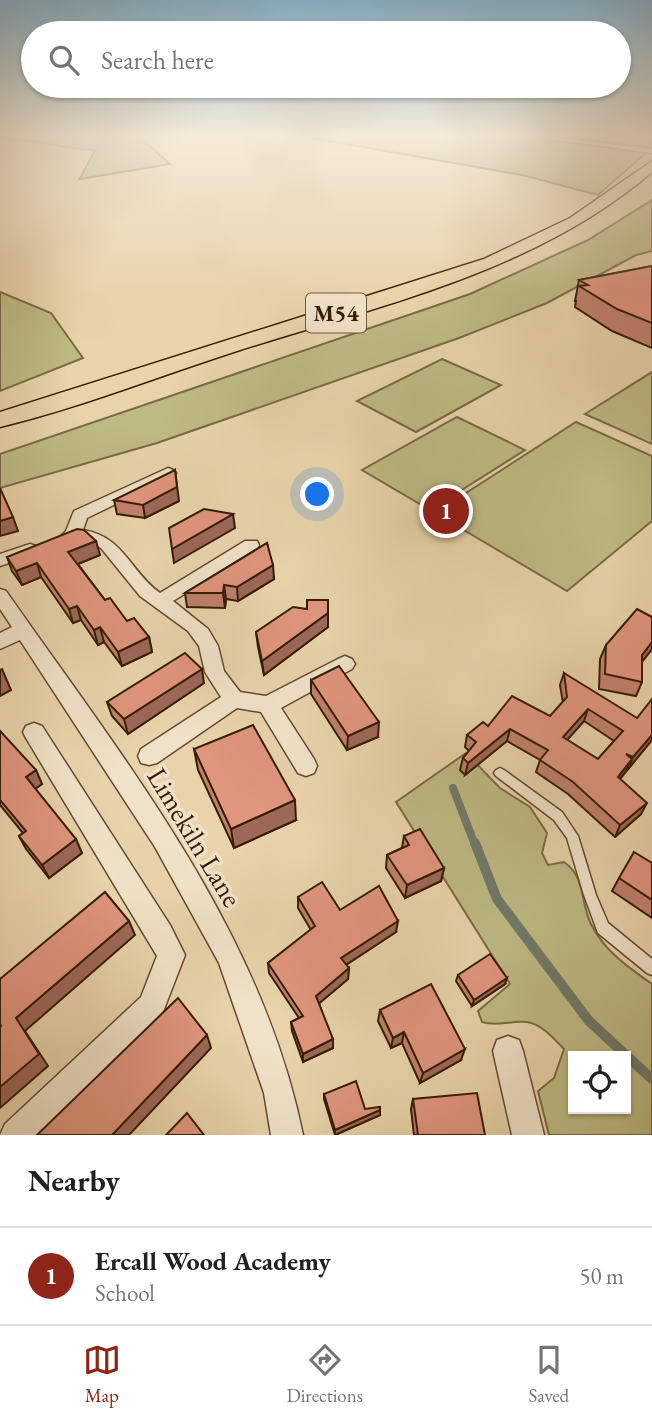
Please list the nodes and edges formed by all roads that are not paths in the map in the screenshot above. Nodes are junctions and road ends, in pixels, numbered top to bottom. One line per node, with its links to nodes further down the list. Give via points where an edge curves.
1 (624, 188): 3 (highway, M54, via 600,208 500,257)
2 (649, 188): 4 (highway, M54, via 577,234 438,294)
3 (0, 420)
4 (13, 437)
5 (168, 472): 6 (street, via 80,515)
6 (73, 535): 8 (street); 10 (street, via 93,536 114,551 143,591)
7 (250, 545): 10 (street)
8 (0, 560)
9 (0, 595): 11 (street, Limekiln Lane)
10 (160, 601): 14 (street, via 196,627 209,646 213,671)
11 (22, 630): 12 (street); 23 (street, Limekiln Lane, via 164,839 230,957 279,1093)
12 (0, 642)
13 (345, 664): 15 (street)
14 (234, 699): 15 (street); 17 (street)
15 (268, 705): 18 (street)
16 (34, 732): 22 (street, via 171,955 151,1007)
17 (149, 756)
18 (306, 766)
19 (500, 773): 20 (lane, via 558,816 572,836 603,928)
20 (652, 968)
21 (508, 1051): 24 (street)
22 (16, 1135)
23 (287, 1135)
24 (528, 1135)

